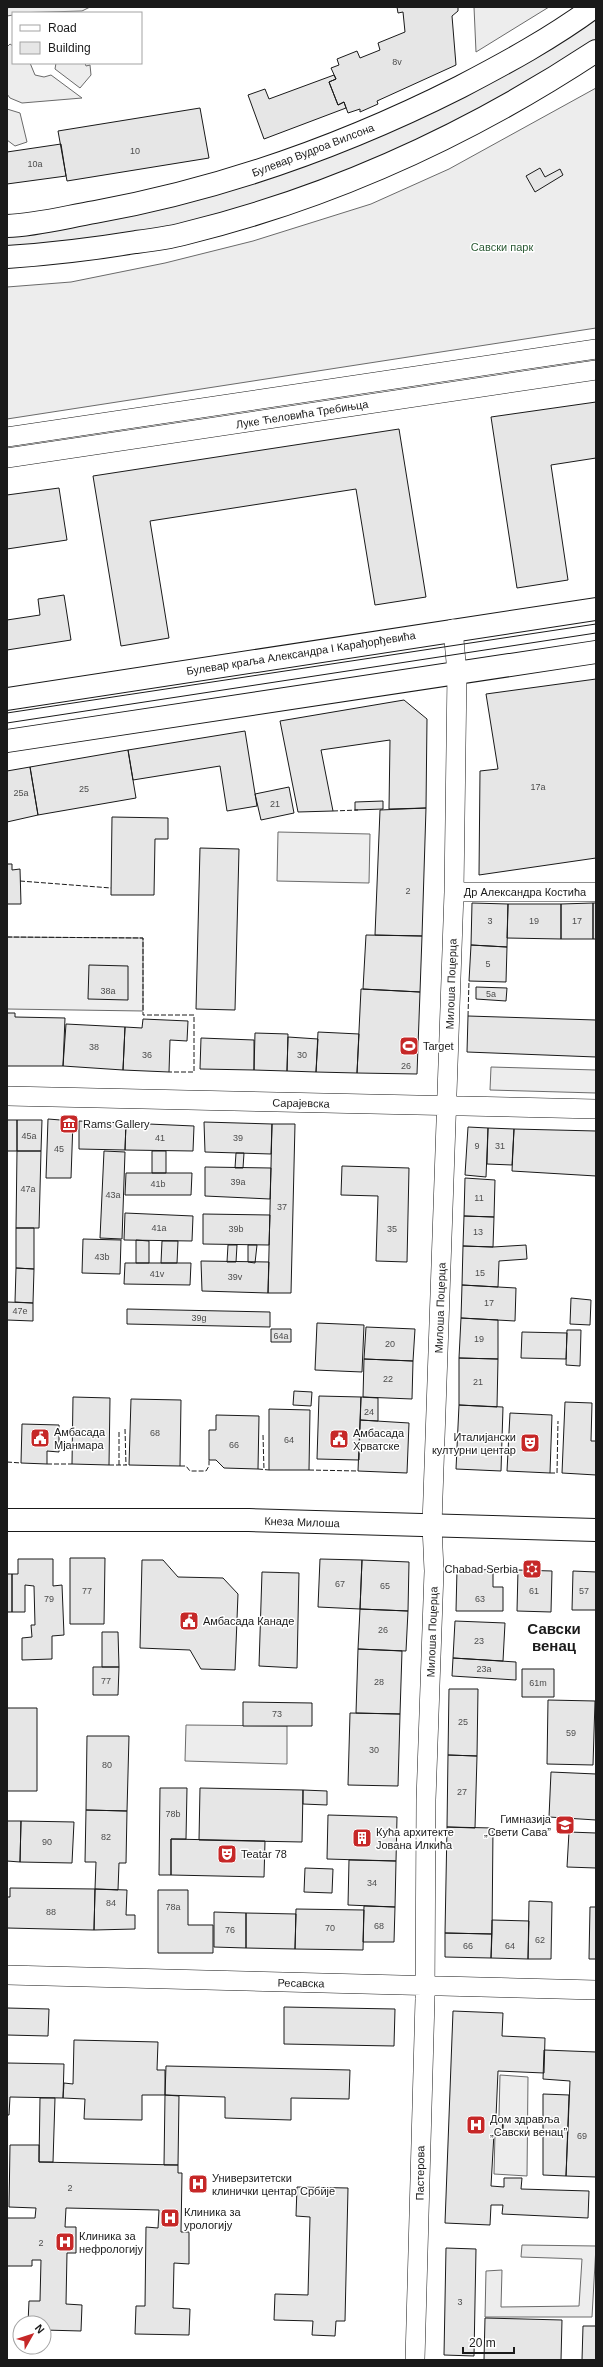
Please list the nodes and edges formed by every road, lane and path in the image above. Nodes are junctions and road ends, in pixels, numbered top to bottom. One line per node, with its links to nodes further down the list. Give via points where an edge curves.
1 (594, 7): 3 (main road, Булевар Вудроа Вилсона, via 494,69 405,115 328,146 236,179 133,205)
2 (596, 51): 4 (main road, via 530,93 453,134 376,170 287,203 182,235 74,252)
3 (7, 226)
4 (7, 257)
5 (596, 349): 7 (street, Луке Ћеловића Требињца)
6 (596, 370): 8 (street, Луке Ћеловића Требињца)
7 (7, 437)
8 (7, 458)
9 (596, 608): 10 (main road, Булевар краља Александра I Карађорђевића)
10 (453, 629): 12 (street, Милоша Поцерца); 13 (main road, Булевар краља Александра I Карађорђевића)
11 (596, 652): 12 (main road)
12 (457, 673): 14 (main road); 15 (street, Милоша Поцерца)
13 (7, 699)
14 (7, 741)
15 (454, 892): 16 (street, Др Александра Костића); 18 (street, Милоша Поцерца)
16 (596, 892)
17 (7, 1096): 18 (street, Сарајевска)
18 (448, 1107): 19 (street, Сарајевска); 21 (street, Милоша Поцерца)
19 (596, 1109)
20 (7, 1520): 21 (main road, Кнеза Милоша, via 249,1520)
21 (432, 1525): 22 (main road, Кнеза Милоша); 24 (street, Милоша Поцерца, via 434,1571 426,1800)
22 (596, 1530)
23 (7, 1976): 24 (street, Ресавска)
24 (425, 1986): 25 (street, Ресавска); 26 (street, Пастерова)
25 (596, 1990)
26 (416, 2360)

